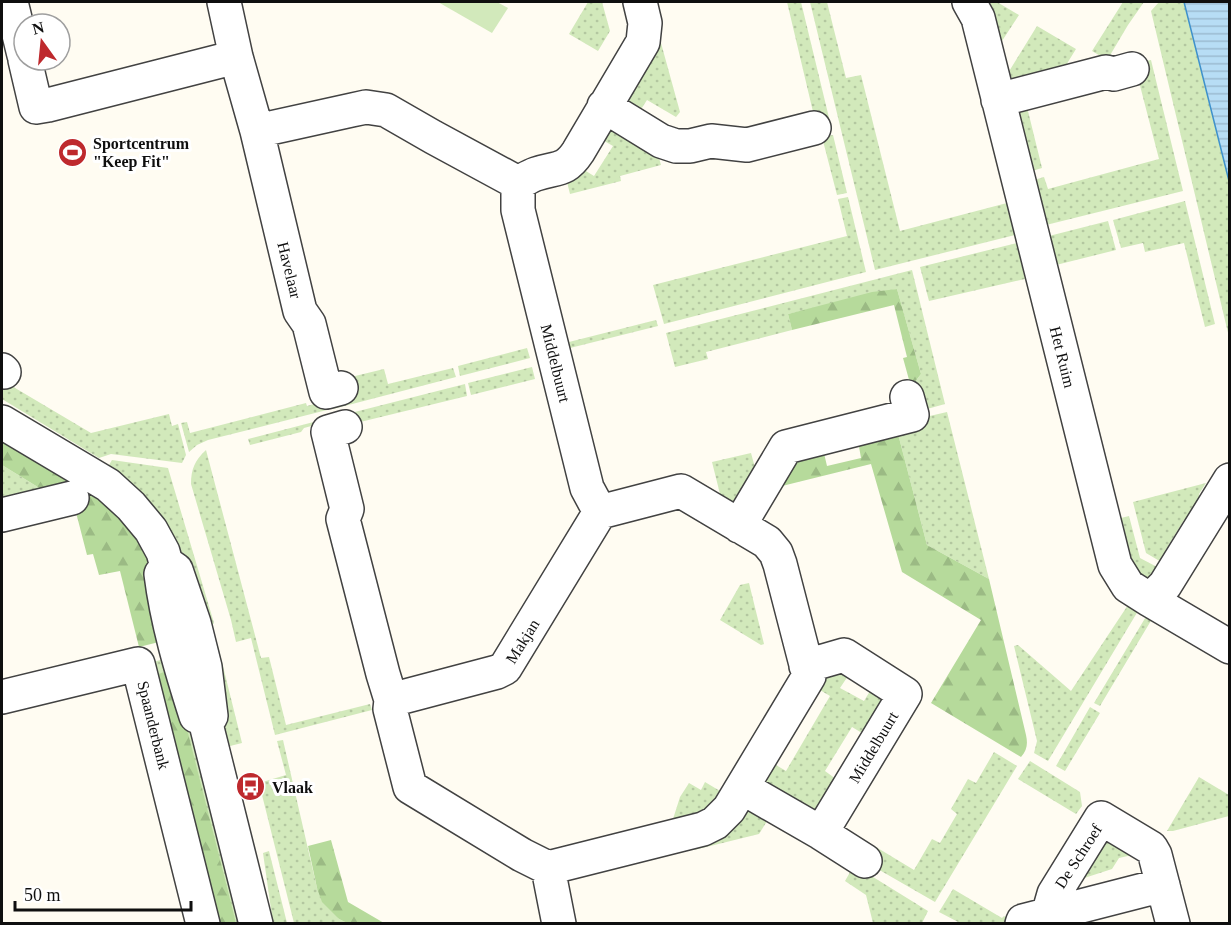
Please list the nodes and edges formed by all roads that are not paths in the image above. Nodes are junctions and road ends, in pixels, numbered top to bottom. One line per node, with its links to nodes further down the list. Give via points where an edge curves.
1 (224, 2): 4 (street, Havelaar)
2 (969, 2): 7 (street, Het Ruim, via 978,18)
3 (647, 4): 8 (street, via 643,42)
4 (236, 57): 6 (street, via 36,106); 10 (street, Havelaar)
5 (1132, 69): 7 (street)
6 (28, 72)
7 (998, 100): 21 (street, Het Ruim, via 1115,565 1128,586)
8 (604, 106): 9 (street, via 676,146 711,141 747,145); 11 (street, via 568,165)
9 (814, 128)
10 (257, 131): 11 (street, via 359,108 386,110); 12 (street, Havelaar, via 300,310 309,324 326,392)
11 (518, 183): 18 (street, Middelbuurt, via 518,210 584,477)
12 (341, 388)
13 (907, 397): 20 (street, via 912,415 786,447)
14 (2, 422): 33 (street, via 118,494 151,530 163,552 166,563 161,574 169,622 197,719 206,724)
15 (345, 427): 25 (street, via 328,432 347,509 343,519)
16 (1230, 480): 21 (street, via 1166,585)
17 (72, 498): 19 (street)
18 (600, 512): 20 (street, via 681,491); 25 (street, Makjan, via 506,668)
19 (2, 515)
20 (740, 526): 23 (street, via 767,542 778,558)
21 (1150, 600): 22 (street, Het Ruim)
22 (1230, 647)
23 (806, 666): 26 (street, via 809,676); 27 (street, Middelbuurt, via 844,655 905,694)
24 (2, 698): 32 (street, Spaanderbank, via 138,664)
25 (391, 700): 29 (street, via 410,787)
26 (743, 788): 27 (street); 29 (street, via 725,815 709,826)
27 (821, 833): 28 (street)
28 (865, 861)
29 (548, 868): 34 (street)
30 (1163, 885): 31 (street, De Schroef); 31 (street, De Schroef, via 1151,849 1101,818); 35 (street, De Schroef)
31 (1035, 919)
32 (203, 924)
33 (256, 924)
34 (559, 924)
35 (1173, 924)

